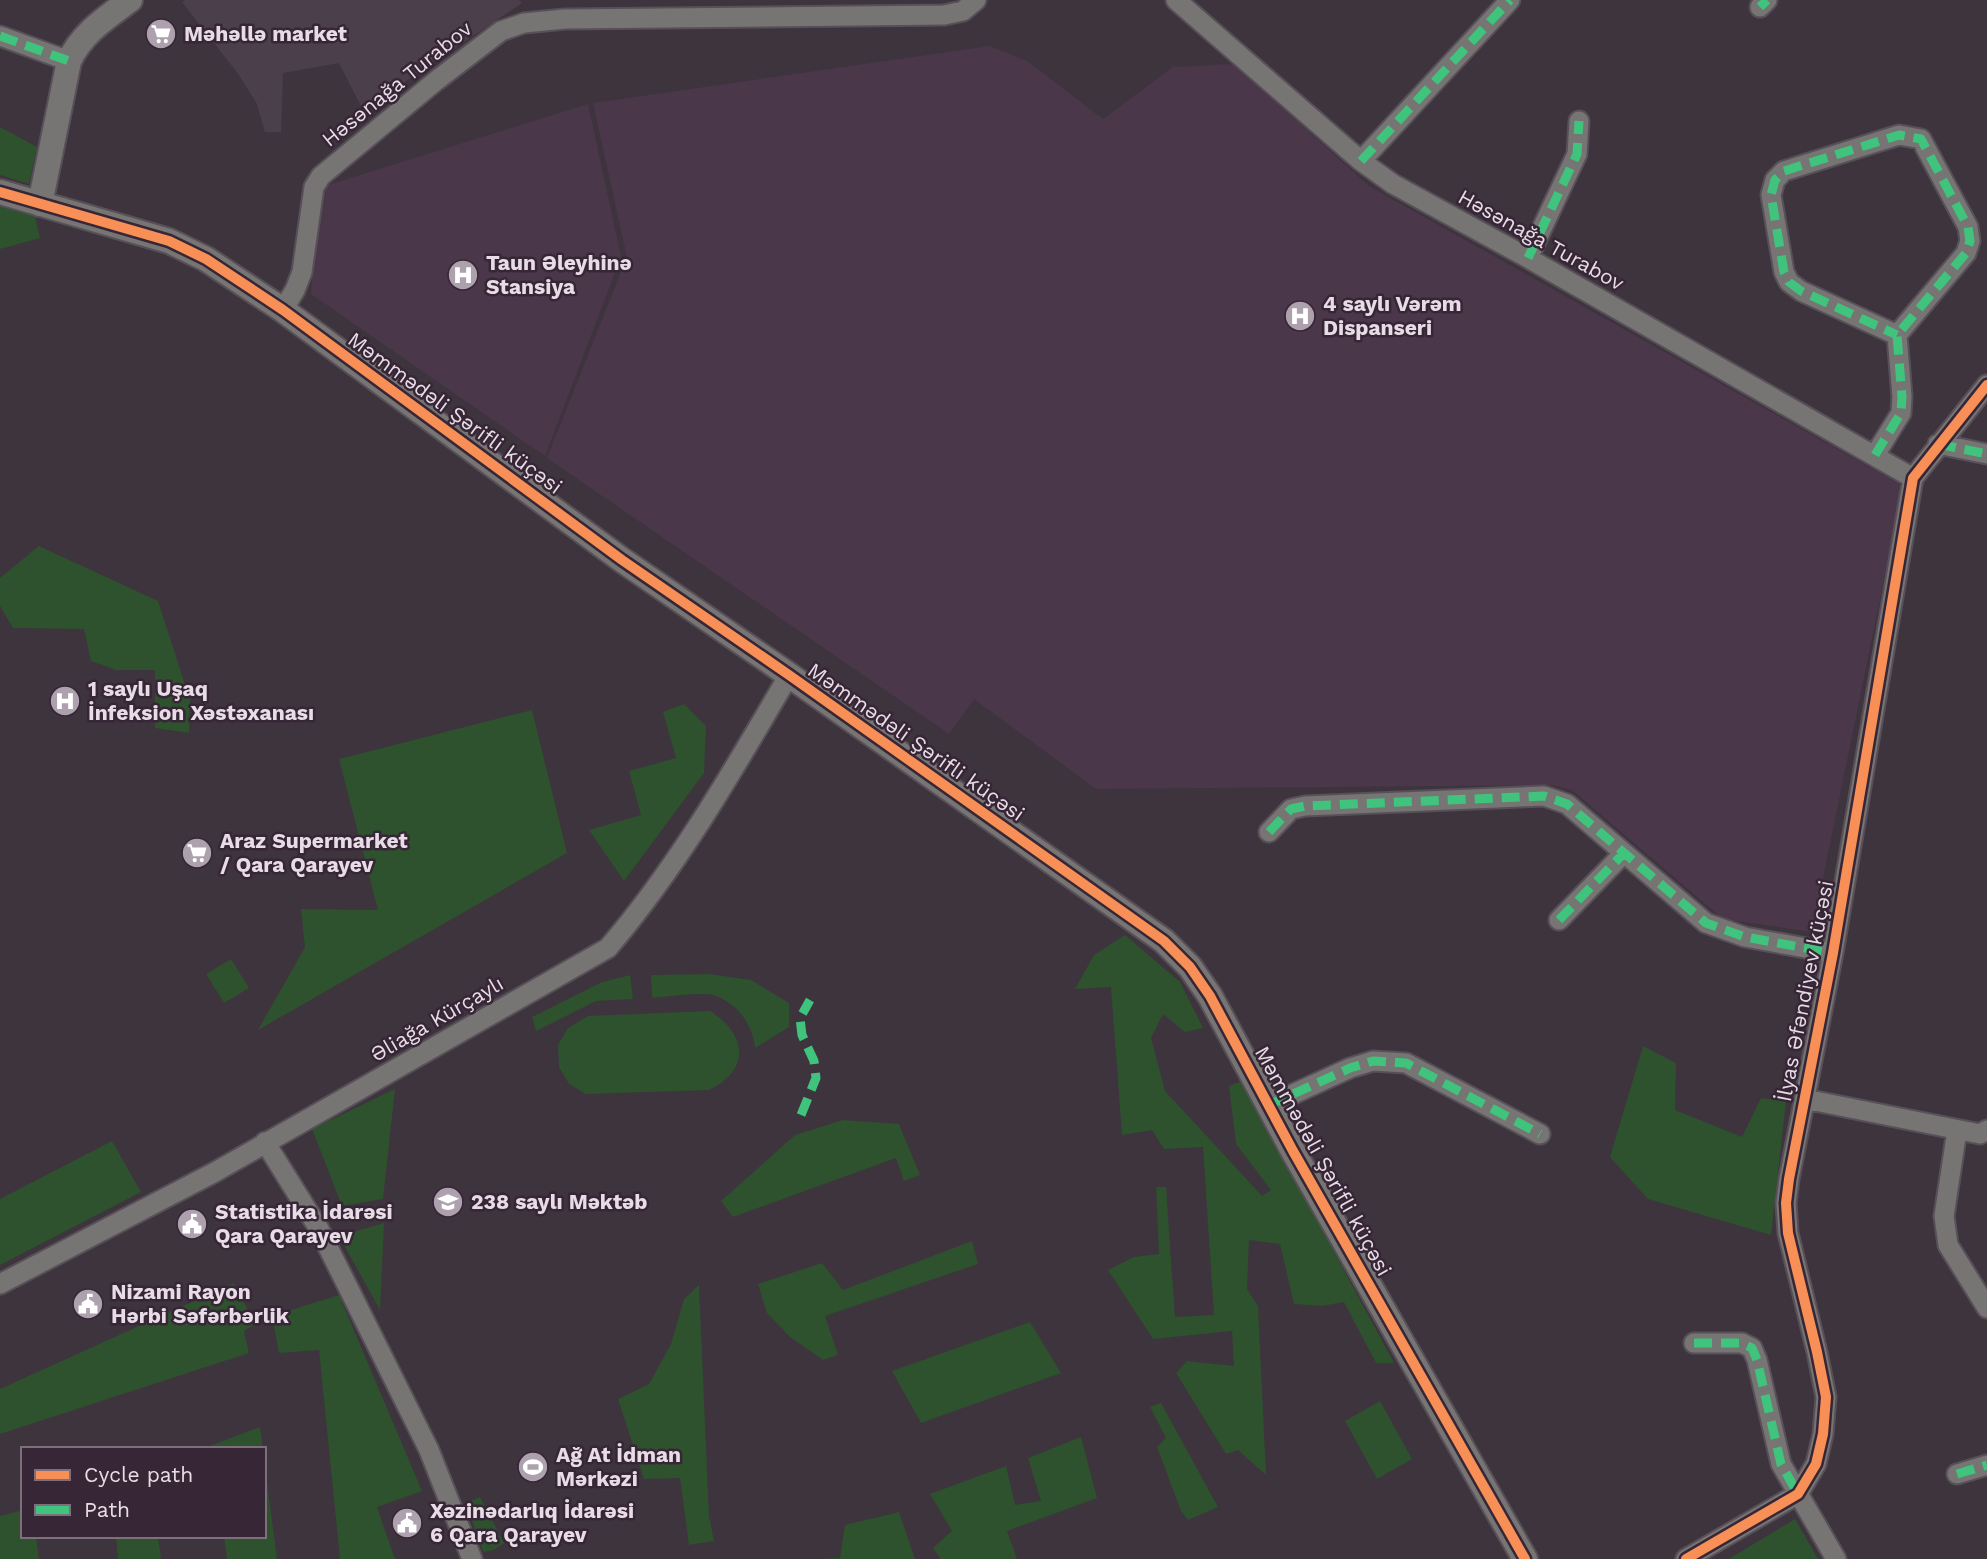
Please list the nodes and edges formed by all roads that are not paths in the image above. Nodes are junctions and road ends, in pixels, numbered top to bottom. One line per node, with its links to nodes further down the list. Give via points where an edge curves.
1 (130, 0): 6 (street, via 87,35)
2 (976, 0): 12 (street, Həsənağa Turabov, via 963,10 944,15 565,19 524,23 501,31 321,176 314,187 302,272)
3 (1176, 0): 8 (street, Həsənağa Turabov)
4 (1510, 0): 8 (street)
5 (0, 36): 6 (street)
6 (69, 61): 10 (street)
7 (1579, 121): 11 (street, via 1577,154)
8 (1361, 161): 11 (street, Həsənağa Turabov, via 1393,184)
9 (0, 192): 10 (street, Məmmədəli Şərifli küçəsi)
10 (40, 204): 12 (street, Məmmədəli Şərifli küçəsi, via 169,241 206,259)
11 (1528, 258): 17 (street, Həsənağa Turabov)
12 (283, 310): 19 (street, Məmmədəli Şərifli küçəsi, via 622,560)
13 (1897, 335): 13 (street, via 1966,253 1969,241 1968,227 1922,139 1899,135 1784,172 1775,180 1771,195 1789,282); 17 (street, via 1901,414)
14 (1987, 385): 15 (street, İlyas Əfəndiyev küçəsi)
15 (1938, 444): 16 (street); 18 (street, İlyas Əfəndiyev küçəsi)
16 (1987, 454)
17 (1875, 455): 18 (street, Həsənağa Turabov)
18 (1913, 478): 23 (street, İlyas Əfəndiyev küçəsi)
19 (789, 675): 25 (street, Məmmədəli Şərifli küçəsi, via 1164,941 1210,996); 29 (street, Əliağa Kürçaylı, via 657,886 608,948)
20 (1269, 832): 21 (street, via 1291,809 1305,806 1544,796 1567,804)
21 (1624, 853): 22 (street); 23 (street, via 1706,923 1745,937)
22 (1559, 920)
23 (1833, 953): 24 (street, İlyas Əfəndiyev küçəsi)
24 (1805, 1099): 26 (street); 35 (street, İlyas Əfəndiyev küçəsi, via 1786,1213 1826,1397 1816,1464)
25 (1269, 1105): 28 (street, via 1350,1068 1373,1061 1406,1063); 37 (street, Məmmədəli Şərifli küçəsi)
26 (1957, 1130): 27 (street, via 1980,1134); 31 (street, via 1944,1216 1948,1245)
27 (1987, 1130)
28 (1539, 1134)
29 (265, 1142): 30 (street, Əliağa Kürçaylı); 36 (street, via 319,1229 429,1450)
30 (0, 1284)
31 (1987, 1308)
32 (1694, 1343): 35 (street, via 1742,1343 1752,1348 1781,1464)
33 (1987, 1465): 34 (street)
34 (1957, 1474)
35 (1798, 1494): 38 (street, İlyas Əfəndiyev küçəsi); 39 (street)
36 (472, 1559)
37 (1525, 1559)
38 (1686, 1559)
39 (1836, 1559)

